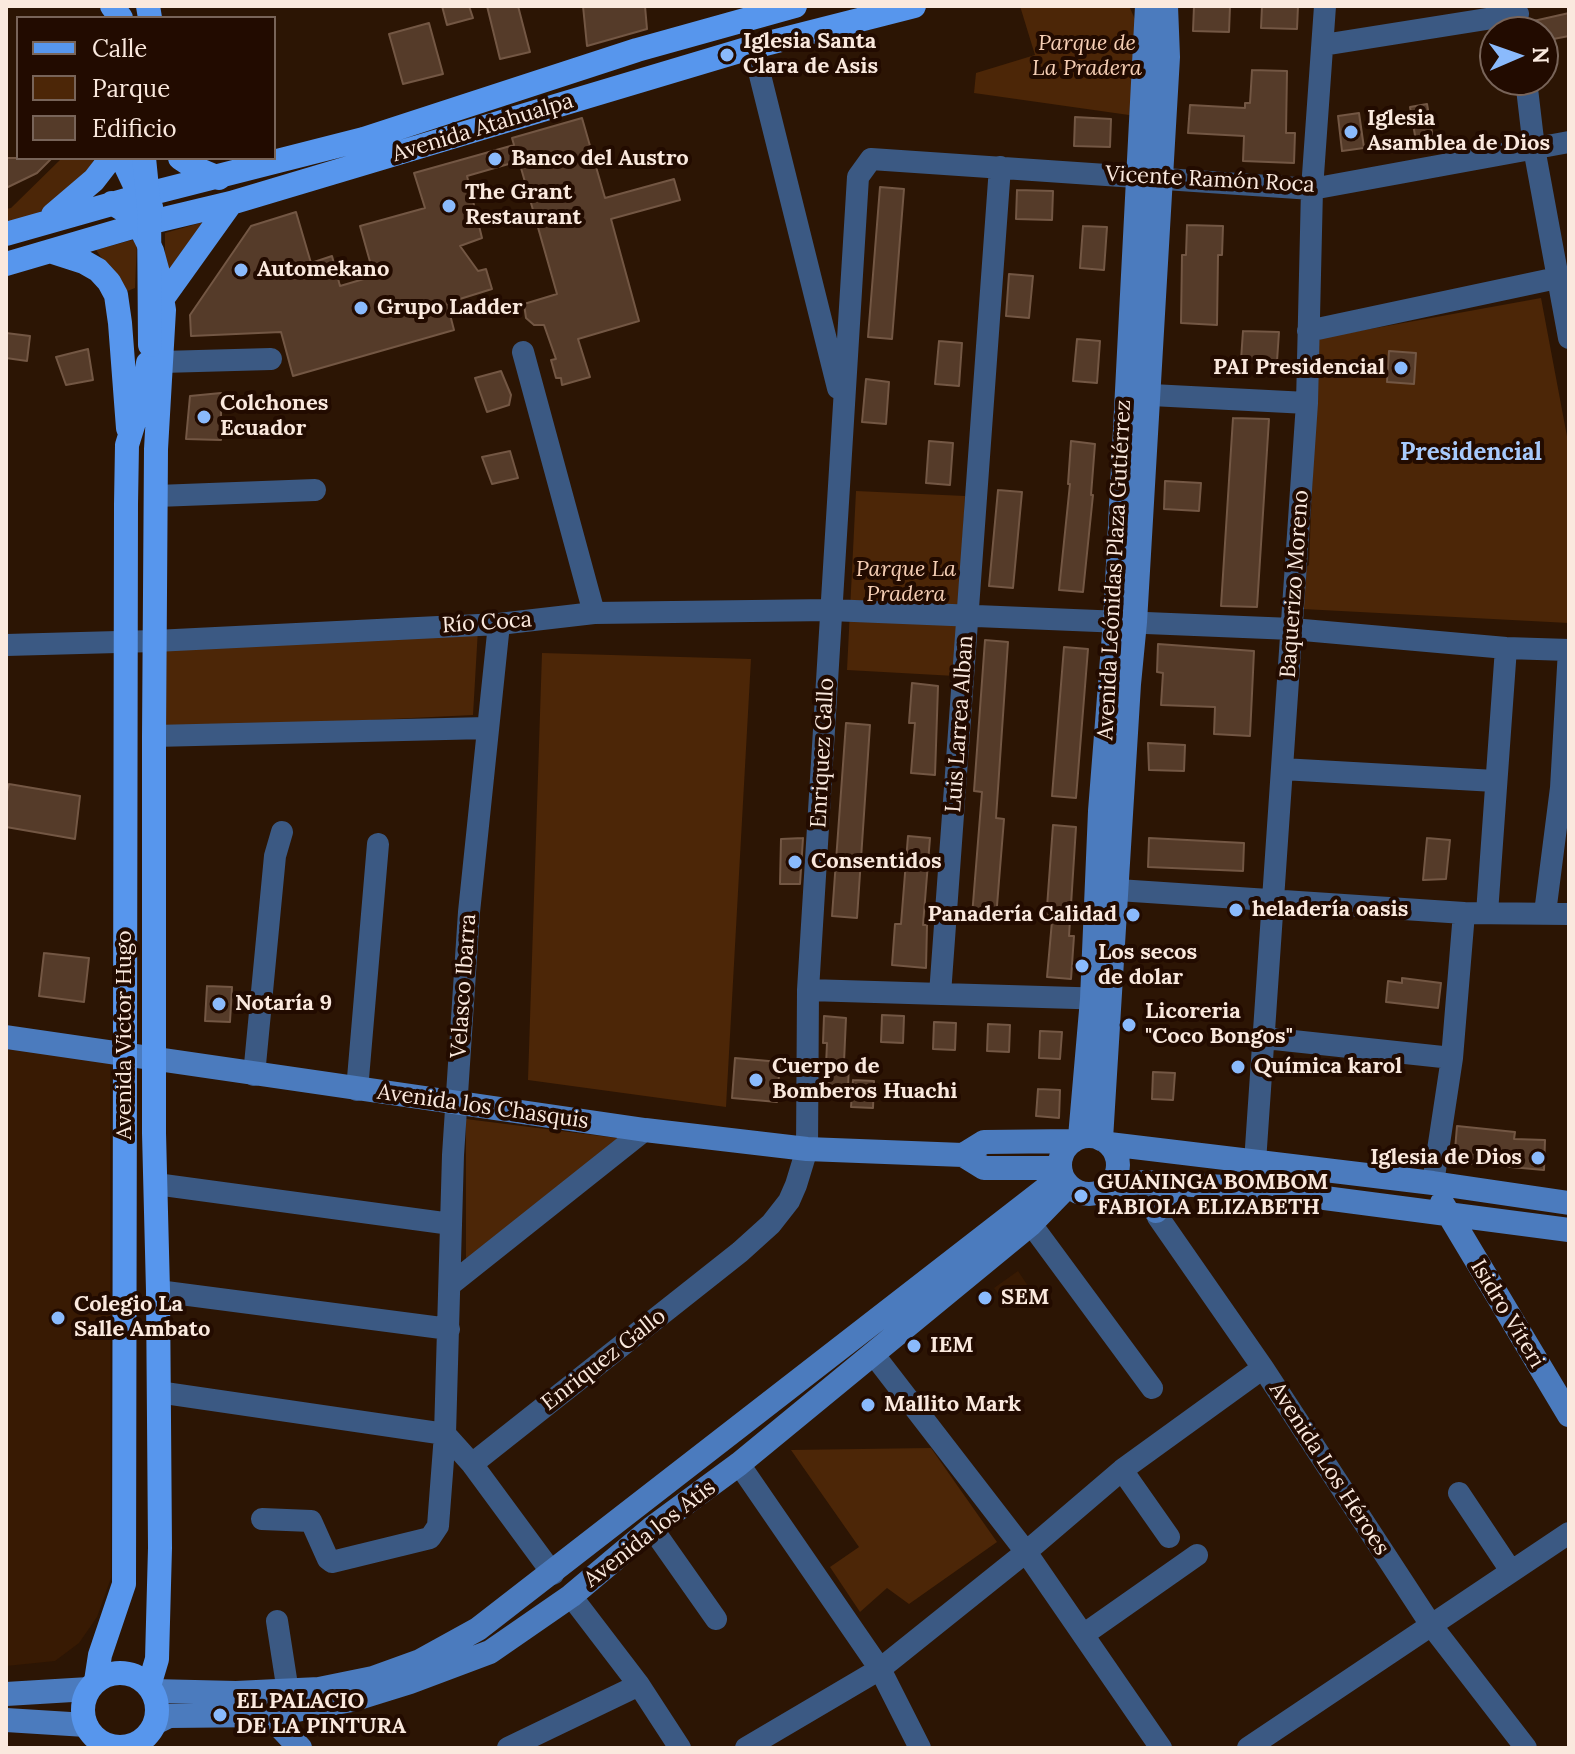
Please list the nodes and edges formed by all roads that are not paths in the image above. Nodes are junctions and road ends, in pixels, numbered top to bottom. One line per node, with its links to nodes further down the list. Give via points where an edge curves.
1 (795, 6): 18 (main road, Avenida Atahualpa, via 637,50 364,139)
2 (914, 6): 7 (main road, Avenida Atahualpa)
3 (1325, 6): 6 (street, Baquerizo Moreno)
4 (1149, 9): 17 (main road, Avenida Leónidas Plaza Gutiérrez); 19 (main road, Avenida Leónidas Plaza Gutiérrez, via 1168,57)
5 (1479, 23): 6 (street)
6 (1323, 45): 20 (street, Baquerizo Moreno)
7 (753, 47): 23 (main road, Avenida Atahualpa); 41 (street)
8 (1528, 96): 10 (street)
9 (1569, 142): 10 (street, Vicente Ramón Roca)
10 (1534, 148): 20 (street, Vicente Ramón Roca); 30 (street)
11 (109, 160): 25 (main road, via 84,190)
12 (123, 160): 21 (main road)
13 (144, 160): 36 (main road, Avenida Victor Hugo, bridge)
14 (183, 160): 18 (main road)
15 (1000, 167): 16 (street, Vicente Ramón Roca, via 871,159); 17 (street, Vicente Ramón Roca); 48 (street, Luis Larrea Alban)
16 (858, 177): 41 (street, Enriquez Gallo)
17 (1136, 177): 19 (street, Vicente Ramón Roca); 39 (main road, Avenida Leónidas Plaza Gutiérrez)
18 (219, 178): 21 (main road, Avenida Atahualpa)
19 (1161, 178): 20 (street, Vicente Ramón Roca); 39 (main road, Avenida Leónidas Plaza Gutiérrez)
20 (1312, 189): 33 (street, Baquerizo Moreno)
21 (140, 196): 22 (main road, Avenida Atahualpa); 24 (main road)
22 (112, 203): 25 (main road, Avenida Atahualpa); 26 (main road)
23 (231, 203): 24 (main road, Avenida Atahualpa); 31 (main road)
24 (165, 218): 26 (main road, Avenida Atahualpa)
25 (41, 223): 27 (main road, Avenida Atahualpa)
26 (139, 225): 28 (main road, Avenida Atahualpa); 31 (main road, Avenida Victor Hugo, via 152,251)
27 (6, 234)
28 (53, 252): 29 (main road, Avenida Atahualpa); 32 (main road, via 98,270 116,295)
29 (6, 264)
30 (1557, 278): 33 (street); 34 (street)
31 (164, 304): 32 (main road, via 135,307); 36 (main road, Avenida Victor Hugo)
32 (120, 323): 42 (main road)
33 (1308, 331): 40 (street, Baquerizo Moreno)
34 (1569, 338)
35 (523, 352): 47 (street)
36 (156, 354): 37 (street); 38 (main road, Avenida Victor Hugo); 43 (main road, Avenida Victor Hugo)
37 (271, 359)
38 (145, 387): 42 (main road, Avenida Victor Hugo); 43 (main road, Avenida Victor Hugo)
39 (1137, 394): 40 (street); 49 (main road, Avenida Leónidas Plaza Gutiérrez)
40 (1307, 403): 51 (street, Baquerizo Moreno)
41 (844, 409): 46 (street, Enriquez Gallo)
42 (129, 441): 52 (main road, Avenida Victor Hugo)
43 (156, 449): 45 (main road, Avenida Victor Hugo)
44 (315, 490): 45 (street)
45 (157, 496): 53 (main road, Avenida Victor Hugo)
46 (830, 610): 47 (street, Río Coca); 48 (street, Río Coca); 70 (street, Enriquez Gallo)
47 (594, 613): 50 (street, Río Coca)
48 (968, 617): 49 (street, Río Coca); 71 (street, Luis Larrea Alban)
49 (1125, 621): 51 (street, Río Coca); 64 (main road, Avenida Leónidas Plaza Gutiérrez, via 1129,684); 72 (main road, Avenida Leónidas Plaza Gutiérrez, via 1100,811)
50 (499, 624): 53 (street, Río Coca); 57 (street, Velasco Ibarra)
51 (1292, 629): 55 (street, Río Coca); 59 (street, Baquerizo Moreno)
52 (124, 640): 53 (street, Río Coca); 54 (street, Río Coca); 75 (main road, Avenida Victor Hugo)
53 (155, 641): 58 (main road, Avenida Victor Hugo)
54 (6, 645)
55 (1506, 648): 56 (street, Río Coca); 60 (street)
56 (1569, 650): 61 (street)
57 (487, 728): 58 (street); 80 (street, Velasco Ibarra)
58 (154, 736): 77 (main road, Avenida Victor Hugo)
59 (1282, 769): 60 (street); 65 (street, Baquerizo Moreno)
60 (1495, 781): 67 (street)
61 (1565, 787): 68 (street)
62 (282, 832): 78 (street, via 275,856)
63 (378, 844): 79 (street)
64 (1118, 890): 65 (street); 72 (main road, Avenida Leónidas Plaza Gutiérrez)
65 (1274, 900): 66 (street); 74 (street, Baquerizo Moreno)
66 (1464, 913): 67 (street); 76 (street)
67 (1487, 913): 68 (street)
68 (1545, 913): 69 (street)
69 (1569, 914)
70 (808, 990): 71 (street); 83 (street, Enriquez Gallo)
71 (940, 994): 72 (street)
72 (1101, 999): 82 (main road, Avenida Leónidas Plaza Gutiérrez)
73 (6, 1037): 75 (main road, Avenida los Chasquis)
74 (1265, 1038): 76 (street); 85 (street, Baquerizo Moreno)
75 (125, 1054): 77 (main road, Avenida los Chasquis); 126 (main road, Avenida Victor Hugo, via 124,1584)
76 (1452, 1058): 89 (street)
77 (155, 1059): 78 (main road, Avenida los Chasquis); 90 (main road, Avenida Victor Hugo)
78 (254, 1075): 79 (main road, Avenida los Chasquis)
79 (357, 1090): 80 (main road, Avenida los Chasquis)
80 (456, 1104): 81 (main road, Avenida los Chasquis); 97 (street, Velasco Ibarra)
81 (645, 1130): 83 (main road, Avenida los Chasquis); 99 (street)
82 (1091, 1140): 84 (main road, Avenida los Chasquis, via 984,1142); 85 (main road, Avenida los Chasquis); 87 (main road, via 1063,1151); 92 (main road, via 1115,1153 1118,1164)
83 (807, 1149): 84 (main road, Avenida los Chasquis); 108 (street, Enriquez Gallo, via 789,1201 771,1224)
84 (963, 1155): 86 (main road, Avenida los Chasquis, via 984,1168)
85 (1255, 1162): 89 (main road, Avenida los Chasquis)
86 (1010, 1169): 87 (main road, Avenida los Chasquis); 96 (main road)
87 (1063, 1176): 92 (main road, via 1078,1192 1101,1192); 96 (main road, Avenida los Atis)
88 (1145, 1182): 91 (main road); 92 (main road); 94 (street, Avenida Los Héroes)
89 (1433, 1183): 93 (main road, Avenida los Chasquis); 95 (main road, Isidro Viteri)
90 (156, 1184): 97 (street); 100 (main road, Avenida Victor Hugo)
91 (1183, 1184): 94 (main road, via 1165,1195); 95 (main road)
92 (1110, 1185)
93 (1569, 1203)
94 (1156, 1211): 103 (street, Avenida Los Héroes)
95 (1446, 1212): 98 (main road); 106 (main road, Isidro Viteri)
96 (1026, 1215): 102 (main road, Avenida los Atis); 104 (street); 119 (main road, Avenida los Atis)
97 (451, 1224): 99 (street, Velasco Ibarra)
98 (1569, 1230)
99 (450, 1285): 101 (street, Velasco Ibarra)
100 (158, 1291): 101 (street); 105 (main road, Avenida Victor Hugo)
101 (449, 1329): 107 (street, Velasco Ibarra)
102 (874, 1355): 109 (main road, Avenida los Atis); 116 (street)
103 (1263, 1368): 110 (street); 123 (street, Avenida Los Héroes)
104 (1152, 1388)
105 (158, 1392): 107 (street); 128 (main road, Avenida Victor Hugo, via 160,1548 157,1659)
106 (1569, 1415)
107 (445, 1434): 108 (street); 112 (street, Velasco Ibarra, via 438,1526 430,1538 332,1562 311,1521)
108 (472, 1464): 119 (street)
109 (739, 1464): 113 (main road, Avenida los Atis); 125 (street)
110 (1122, 1470): 115 (street); 116 (street)
111 (1459, 1493): 118 (street)
112 (262, 1519)
113 (652, 1528): 120 (main road, Avenida los Atis); 121 (street)
114 (1569, 1533): 118 (street)
115 (1169, 1537)
116 (1026, 1552): 124 (street); 125 (street)
117 (1197, 1555): 124 (street)
118 (1511, 1571): 123 (street)
119 (553, 1574): 129 (main road, Avenida los Atis, via 478,1629 420,1661 373,1678)
120 (571, 1596): 127 (street); 131 (main road, Avenida los Atis, via 490,1652 352,1700)
121 (716, 1619)
122 (277, 1621): 129 (street)
123 (1431, 1625): 141 (street); 142 (street, Avenida Los Héroes)
124 (1083, 1635): 140 (street)
125 (880, 1669): 138 (street); 139 (street)
126 (92, 1685): 128 (main road, Avenida los Atis, via 106,1675 130,1673); 130 (main road, Avenida los Atis); 133 (main road, via 84,1700)
127 (639, 1685): 136 (street); 137 (street)
128 (151, 1689): 129 (main road, Avenida los Atis); 134 (main road, via 157,1706)
129 (288, 1692)
130 (6, 1694)
131 (269, 1715): 134 (main road, Avenida los Atis, via 169,1716); 135 (main road)
132 (6, 1720): 133 (main road, Avenida los Atis)
133 (86, 1734): 134 (main road, Avenida los Atis, via 118,1748)
134 (149, 1734)
135 (300, 1748)
136 (508, 1748)
137 (680, 1748)
138 (746, 1748)
139 (920, 1748)
140 (1161, 1748)
141 (1248, 1748)
142 (1526, 1748)

